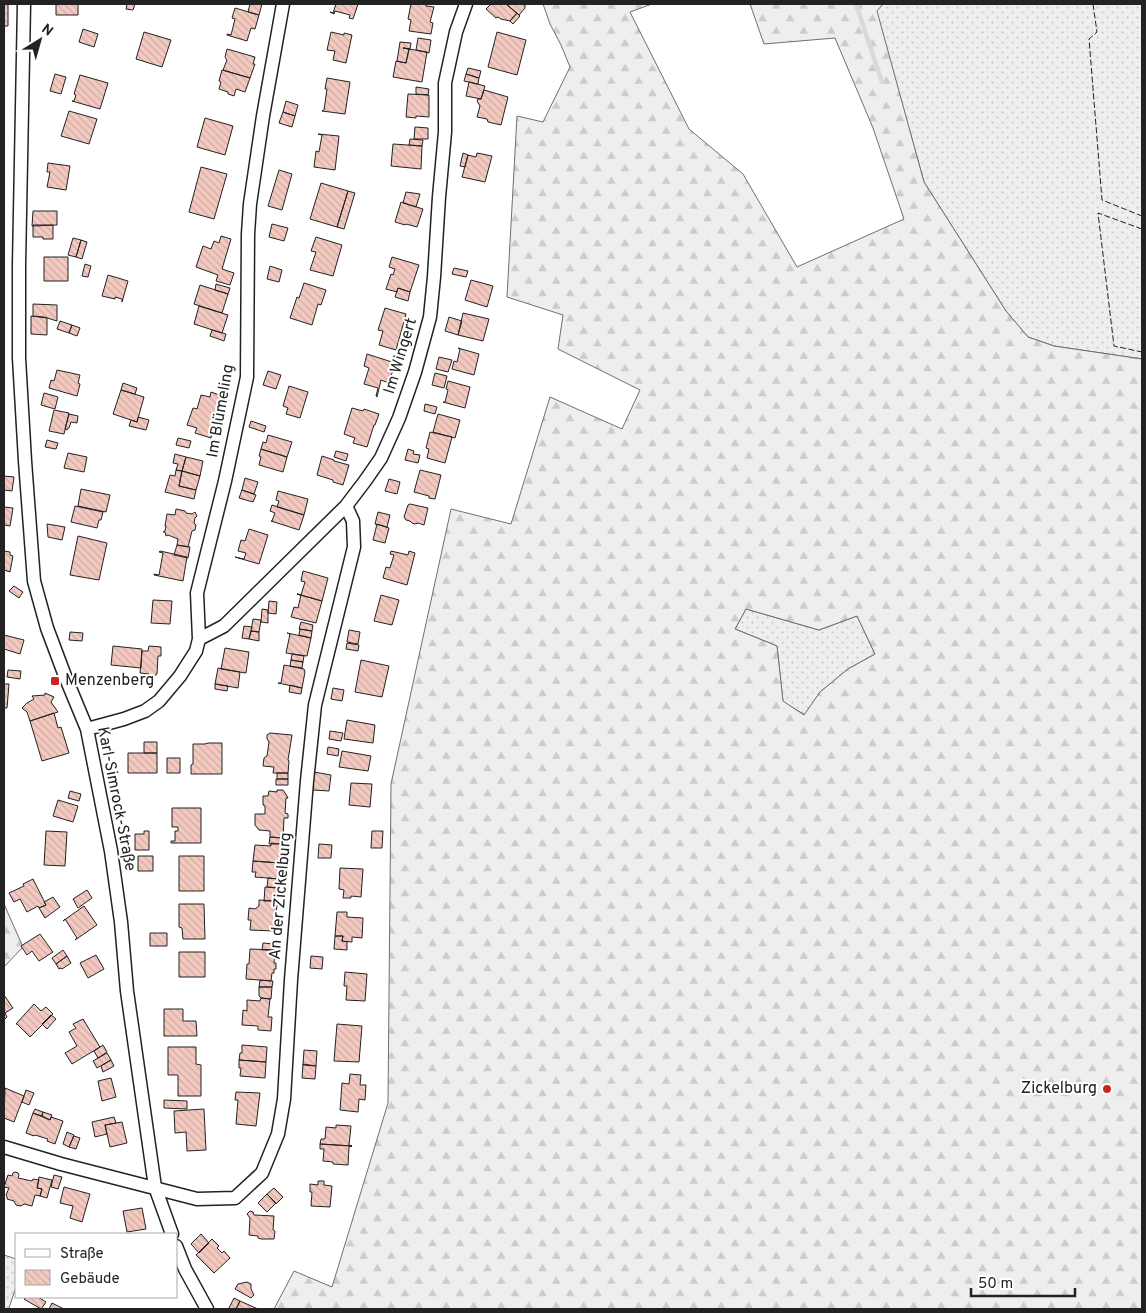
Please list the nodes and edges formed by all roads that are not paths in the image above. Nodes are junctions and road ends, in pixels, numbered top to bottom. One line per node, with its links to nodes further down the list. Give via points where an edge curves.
1 (24, 4): 6 (street, Karl-Simrock-Straße, via 19,358 34,581 47,628)
2 (283, 4): 5 (street, Im Blümeling, via 250,204 247,377 196,593)
3 (466, 4): 4 (street, Im Wingert, via 456,32 446,83 430,316 399,418 380,458)
4 (346, 506): 5 (street, Im Wingert, via 224,626); 8 (street, An der Zickelburg, via 353,520 354,547 315,705 293,950 284,1099 278,1134 262,1173 235,1198 197,1199)
5 (199, 638): 6 (street, Im Blümeling, via 196,651 159,701 145,711)
6 (87, 729): 8 (street, Karl-Simrock-Straße, via 111,851)
7 (4, 1147): 8 (street)
8 (154, 1188): 9 (street, Karl-Simrock-Straße)
9 (172, 1233)
10 (178, 1251): 11 (street)
11 (207, 1309)

